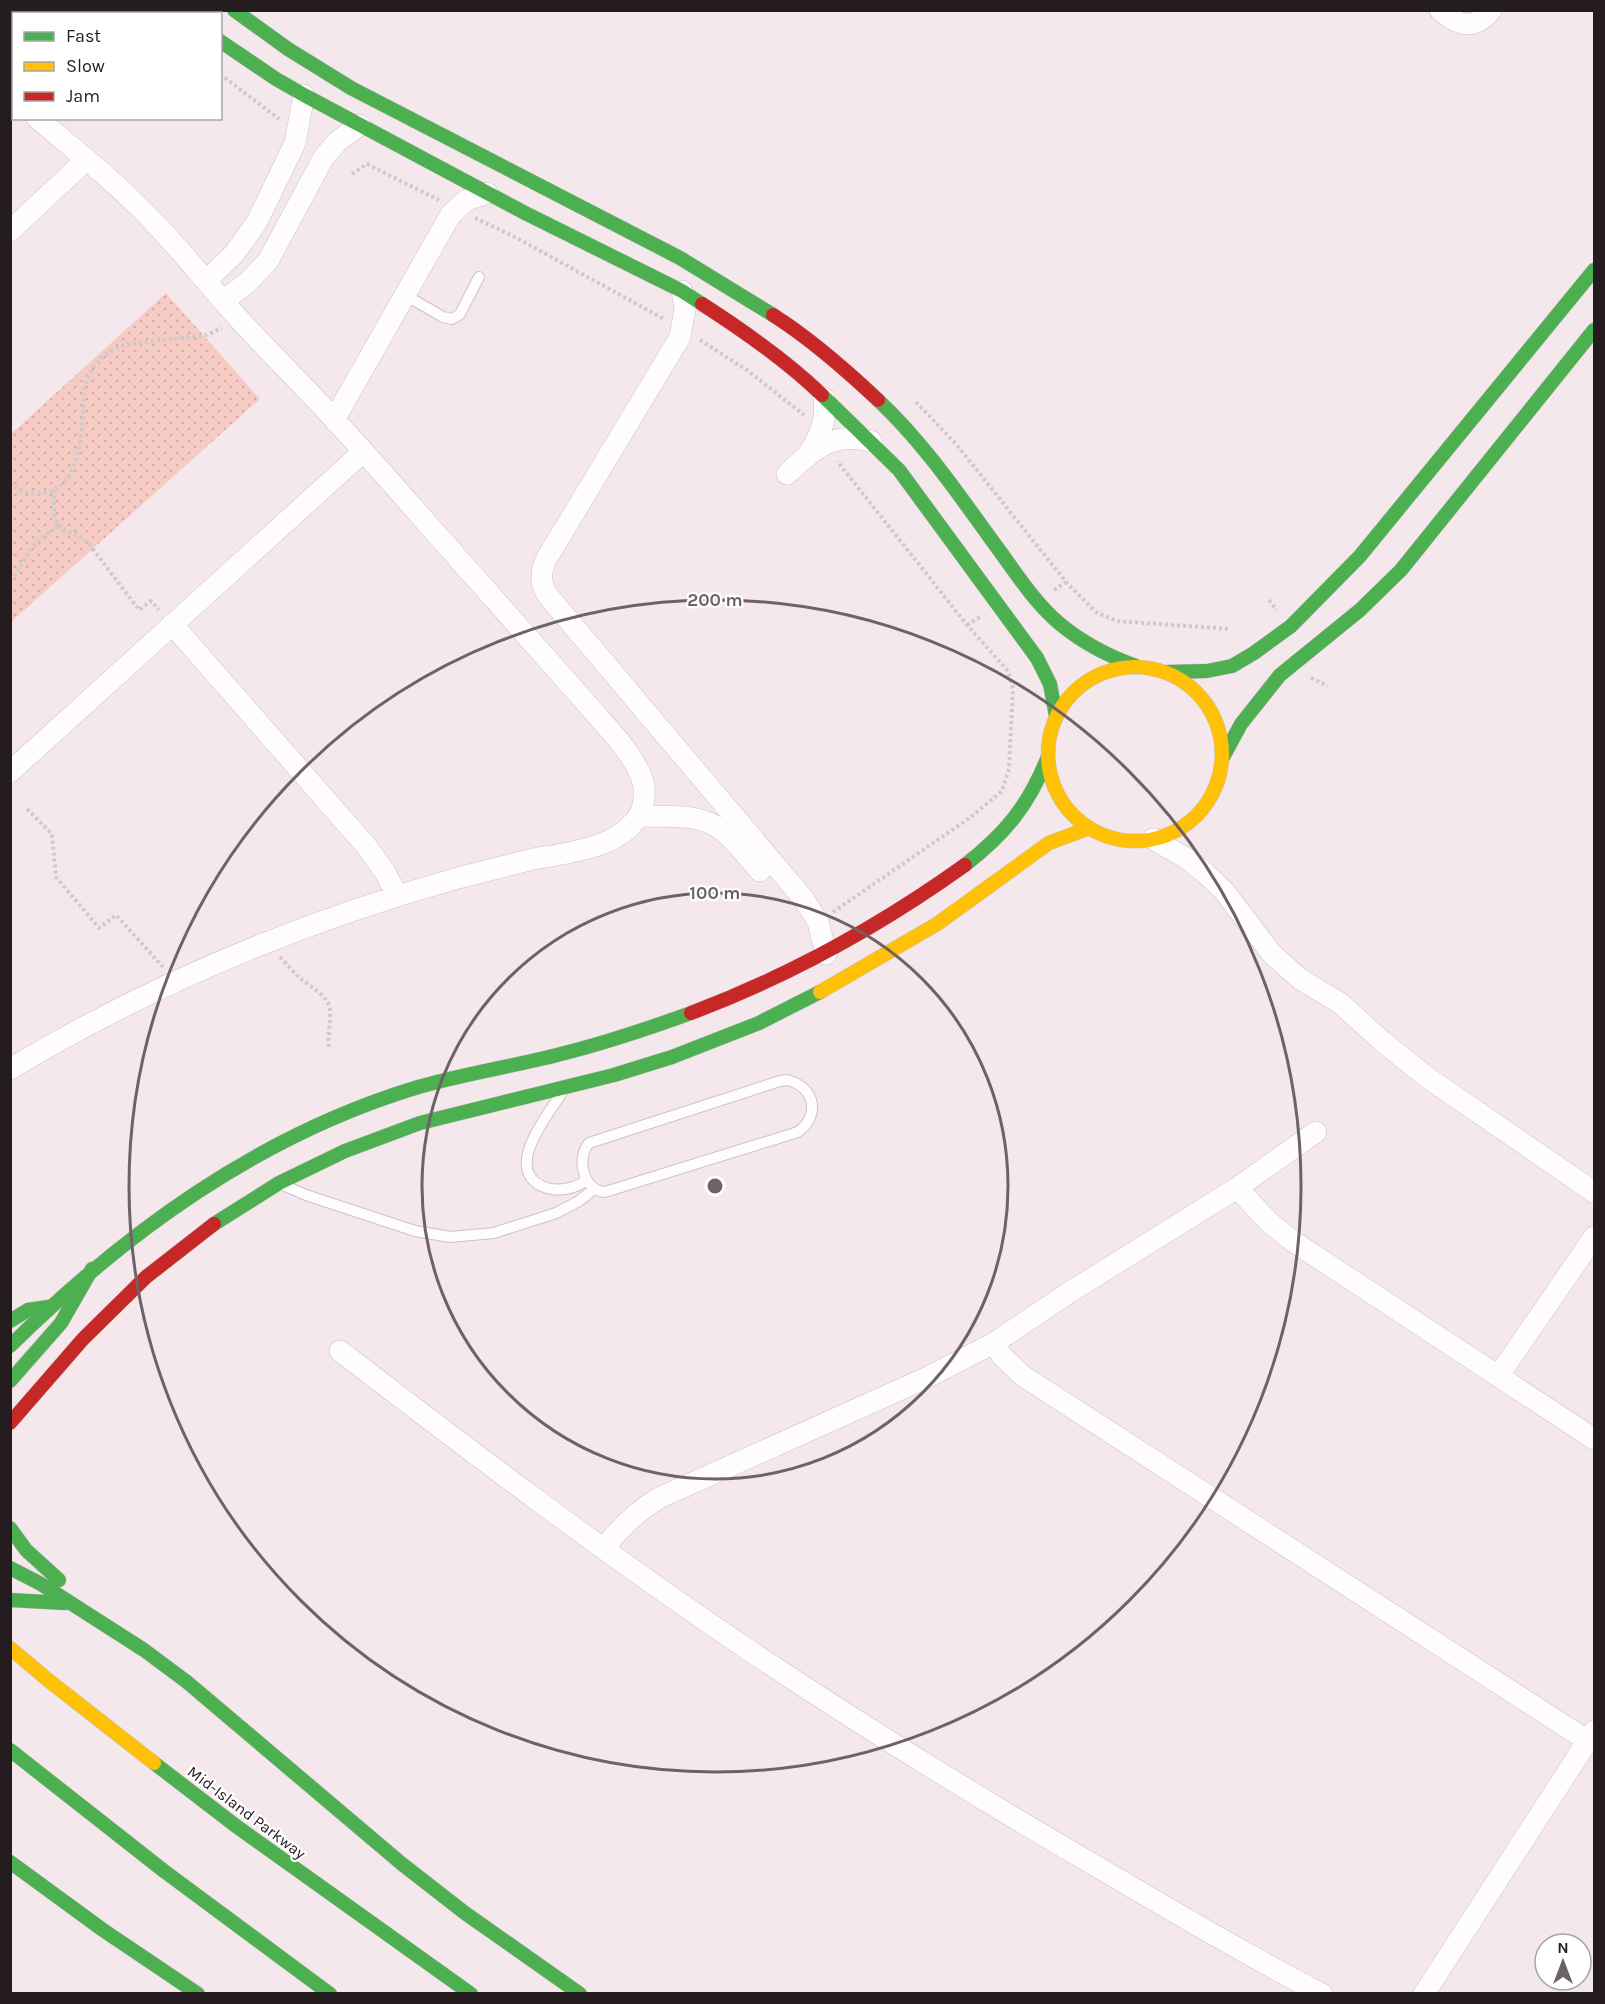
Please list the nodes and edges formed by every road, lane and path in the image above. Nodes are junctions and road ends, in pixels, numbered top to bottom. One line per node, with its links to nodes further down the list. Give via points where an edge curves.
1 (234, 10): 40 (main road, via 351,88 680,258 790,326 840,364 928,453 1053,620 1092,648)
2 (1440, 10): 3 (street, via 1458,23 1467,24)
3 (1484, 13)
4 (222, 42): 6 (main road)
5 (222, 76): 8 (path)
6 (304, 95): 9 (main road); 15 (street, via 295,143)
7 (39, 120): 10 (street)
8 (281, 120)
9 (360, 125): 11 (main road); 17 (street, via 324,157)
10 (86, 160): 16 (street); 20 (street, via 150,218)
11 (447, 172): 13 (main road); 14 (street)
12 (352, 174): 14 (path, via 367,164)
13 (487, 193): 14 (street); 21 (main road)
14 (454, 210): 22 (street); 24 (path, via 513,236)
15 (257, 222): 17 (street, via 268,234); 20 (street, via 234,254)
16 (10, 231)
17 (284, 234): 23 (street)
18 (1594, 270): 41 (main road, via 1360,556 1291,626 1232,666)
19 (479, 277): 22 (lane, via 460,314 452,319)
20 (206, 281): 23 (street)
21 (682, 291): 27 (main road, via 761,345); 52 (street, via 685,309 680,337 547,558 541,580 549,597 796,890)
22 (405, 295): 29 (street)
23 (230, 309): 29 (street); 36 (path, via 225,326 207,335 121,346 95,363 85,385 74,470)
24 (665, 319)
25 (1594, 330): 44 (main road, via 1401,570 1360,610 1280,675 1241,724)
26 (700, 340): 28 (path, via 748,371)
27 (825, 398): 30 (main road); 33 (street, via 822,429)
28 (806, 418)
29 (334, 420): 31 (street)
30 (871, 441): 33 (street, via 834,440); 42 (main road, via 899,470 1037,658 1050,684)
31 (363, 452): 39 (street); 47 (street, via 628,752 645,765 655,783 657,803)
32 (830, 453): 52 (path, via 1008,671 1012,689 1009,769 1002,791 971,817)
33 (808, 455): 34 (street)
34 (787, 474)
35 (10, 483): 36 (path, via 31,494)
36 (54, 490): 37 (path, via 54,513)
37 (60, 526): 38 (path, via 35,543); 39 (path, via 88,544 139,610 151,601)
38 (10, 581)
39 (172, 624): 45 (street); 51 (street, via 367,846)
40 (1136, 666): 41 (main road); 42 (main road, via 1092,677 1068,696)
41 (1167, 672): 44 (main road, via 1194,689 1213,714)
42 (1056, 716): 43 (main road)
43 (1047, 759): 48 (main road, via 1057,795 1067,810); 54 (main road, via 1035,791 1005,831)
44 (1222, 759): 49 (main road, via 1213,793 1202,810 1171,834)
45 (10, 772)
46 (27, 810): 55 (path, via 52,834 56,877 99,928 117,915)
47 (646, 816): 50 (street, via 694,818 712,824); 51 (street, via 613,839)
48 (1089, 828): 49 (main road, via 1114,839); 54 (main road, via 1049,843 937,924)
49 (1152, 839): 63 (street, via 1189,860 1224,891 1272,954 1300,979 1340,1003 1428,1078)
50 (760, 871)
51 (397, 896): 53 (street)
52 (818, 922): 54 (street)
53 (263, 944): 56 (path, via 326,999 330,1012); 57 (street, via 123,1007)
54 (837, 962): 58 (main road, via 793,1007 725,1037); 65 (main road, via 779,977 629,1034 570,1052 435,1082 326,1121 213,1182)
55 (163, 967)
56 (329, 1048)
57 (10, 1069)
58 (565, 1088): 60 (main road, via 420,1123 345,1151); 61 (lane, via 534,1135 526,1164 533,1181 547,1188 563,1190)
59 (1316, 1132): 62 (street)
60 (279, 1183): 61 (lane, via 361,1214 450,1237 494,1233 556,1213 579,1202); 73 (main road, via 210,1227 146,1277 83,1338)
61 (590, 1185): 61 (lane, via 605,1192 798,1132 812,1114 811,1098 795,1082 780,1081 596,1140 582,1155)
62 (1237, 1188): 68 (street); 71 (street, via 1294,1242)
63 (1594, 1192)
64 (1594, 1237): 71 (street)
65 (92, 1269): 66 (main road); 72 (main road, via 61,1323)
66 (48, 1307): 67 (main road, via 28,1310); 69 (main road)
67 (10, 1321)
68 (994, 1343): 76 (street, via 928,1377 659,1498 634,1515); 82 (street, via 1012,1367 1035,1384)
69 (10, 1346)
70 (340, 1351): 76 (street)
71 (1499, 1375): 74 (street)
72 (10, 1381)
73 (10, 1423)
74 (1594, 1439)
75 (10, 1528): 80 (main road, via 30,1556 78,1594)
76 (604, 1549): 89 (street, via 899,1748 1182,1917)
77 (10, 1568): 79 (main road)
78 (10, 1600): 79 (main road)
79 (69, 1603): 80 (main road)
80 (92, 1618): 88 (main road, via 178,1676 402,1864)
81 (10, 1648): 87 (main road, Mid-Island Parkway, via 236,1826)
82 (1591, 1736): 90 (street)
83 (10, 1750): 86 (main road)
84 (10, 1862): 85 (main road)
85 (198, 1994)
86 (330, 1994)
87 (471, 1994)
88 (580, 1994)
89 (1322, 1994)
90 (1424, 1994)

